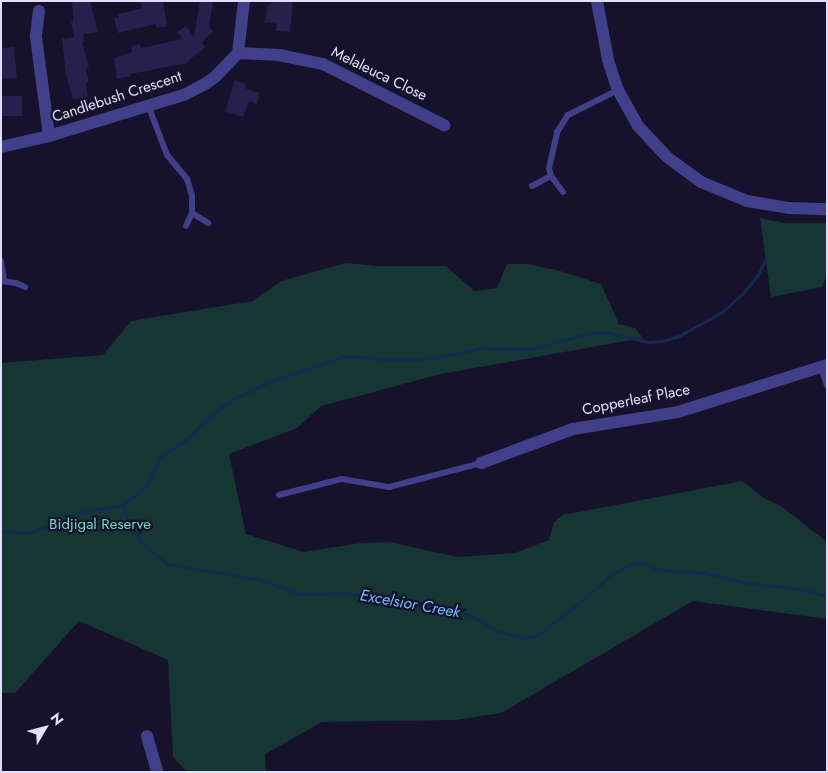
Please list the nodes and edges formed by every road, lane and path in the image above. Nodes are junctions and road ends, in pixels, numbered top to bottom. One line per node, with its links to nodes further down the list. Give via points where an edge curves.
1 (244, 1): 4 (street)
2 (597, 1): 5 (street, via 608,60)
3 (39, 11): 8 (street, via 36,38)
4 (238, 54): 6 (street, Candlebush Crescent, via 205,84 186,94); 7 (street, Melaleuca Close, via 278,55 322,64)
5 (618, 90): 10 (lane, via 568,115 561,123 556,132 549,168); 13 (street, via 650,141 701,182 746,201 790,208)
6 (148, 105): 8 (street, Candlebush Crescent); 14 (lane, via 167,155 187,179 192,195)
7 (444, 125)
8 (49, 136): 9 (street, Candlebush Crescent)
9 (1, 146)
10 (551, 176): 11 (lane); 12 (lane)
11 (532, 186)
12 (564, 192)
13 (827, 209)
14 (192, 213): 15 (lane); 16 (lane)
15 (208, 223)
16 (186, 226)
17 (1, 261): 18 (lane)
18 (2, 281): 19 (lane)
19 (25, 287)
20 (824, 366): 21 (lane); 22 (street, Copperleaf Place, via 678,412 573,429)
21 (827, 385)
22 (481, 463): 23 (lane, via 390,487 342,479)
23 (279, 495)
24 (147, 736): 25 (street)
25 (157, 772)

